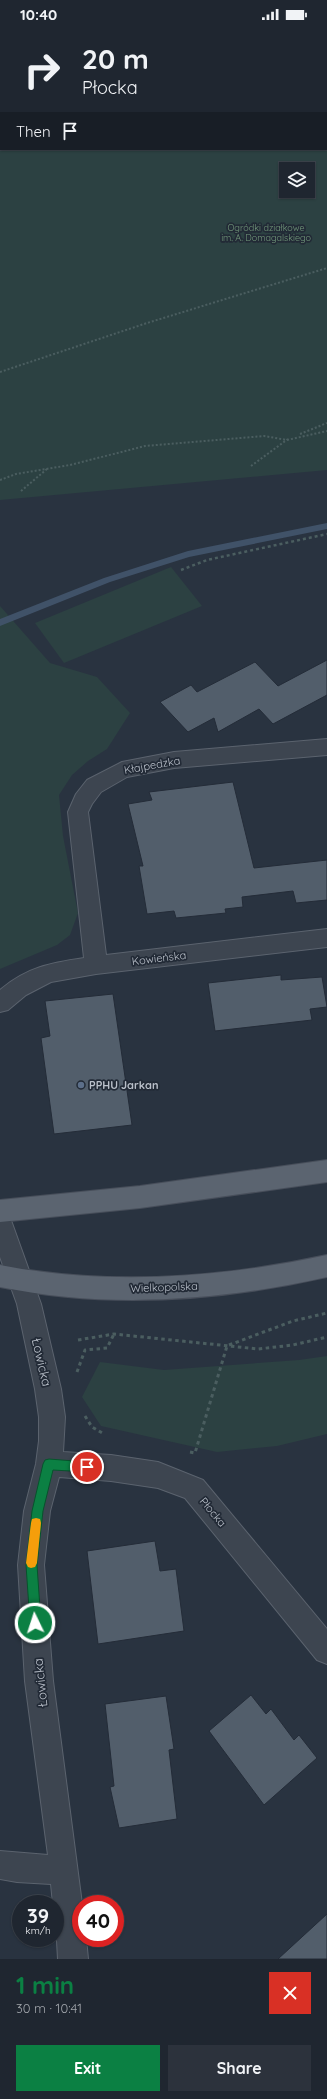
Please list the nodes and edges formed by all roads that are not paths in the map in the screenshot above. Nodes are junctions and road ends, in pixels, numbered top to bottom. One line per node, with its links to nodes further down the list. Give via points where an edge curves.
1 (327, 747): 3 (street, Kłajpedzka, via 174,760 122,770 94,786 83,800 78,812)
2 (327, 938): 3 (street, Kowieńska)
3 (96, 965): 4 (street, Kowieńska, via 47,973 18,988)
4 (0, 1003)
5 (327, 1170): 6 (main road, via 140,1196)
6 (0, 1211)
7 (0, 1223): 9 (street, Łowicka)
8 (327, 1266): 9 (main road, Wielkopolska, via 294,1274 216,1286 149,1289)
9 (10, 1278): 10 (street, Łowicka, via 29,1304 48,1389 52,1441)
10 (49, 1464): 11 (street, Płocka, via 111,1468 158,1475 194,1488); 13 (street, Łowicka, via 37,1511 31,1565 39,1681)
11 (327, 1650)
12 (0, 1865): 13 (street)
13 (64, 1870): 14 (street, Łowicka)
14 (73, 1959)

